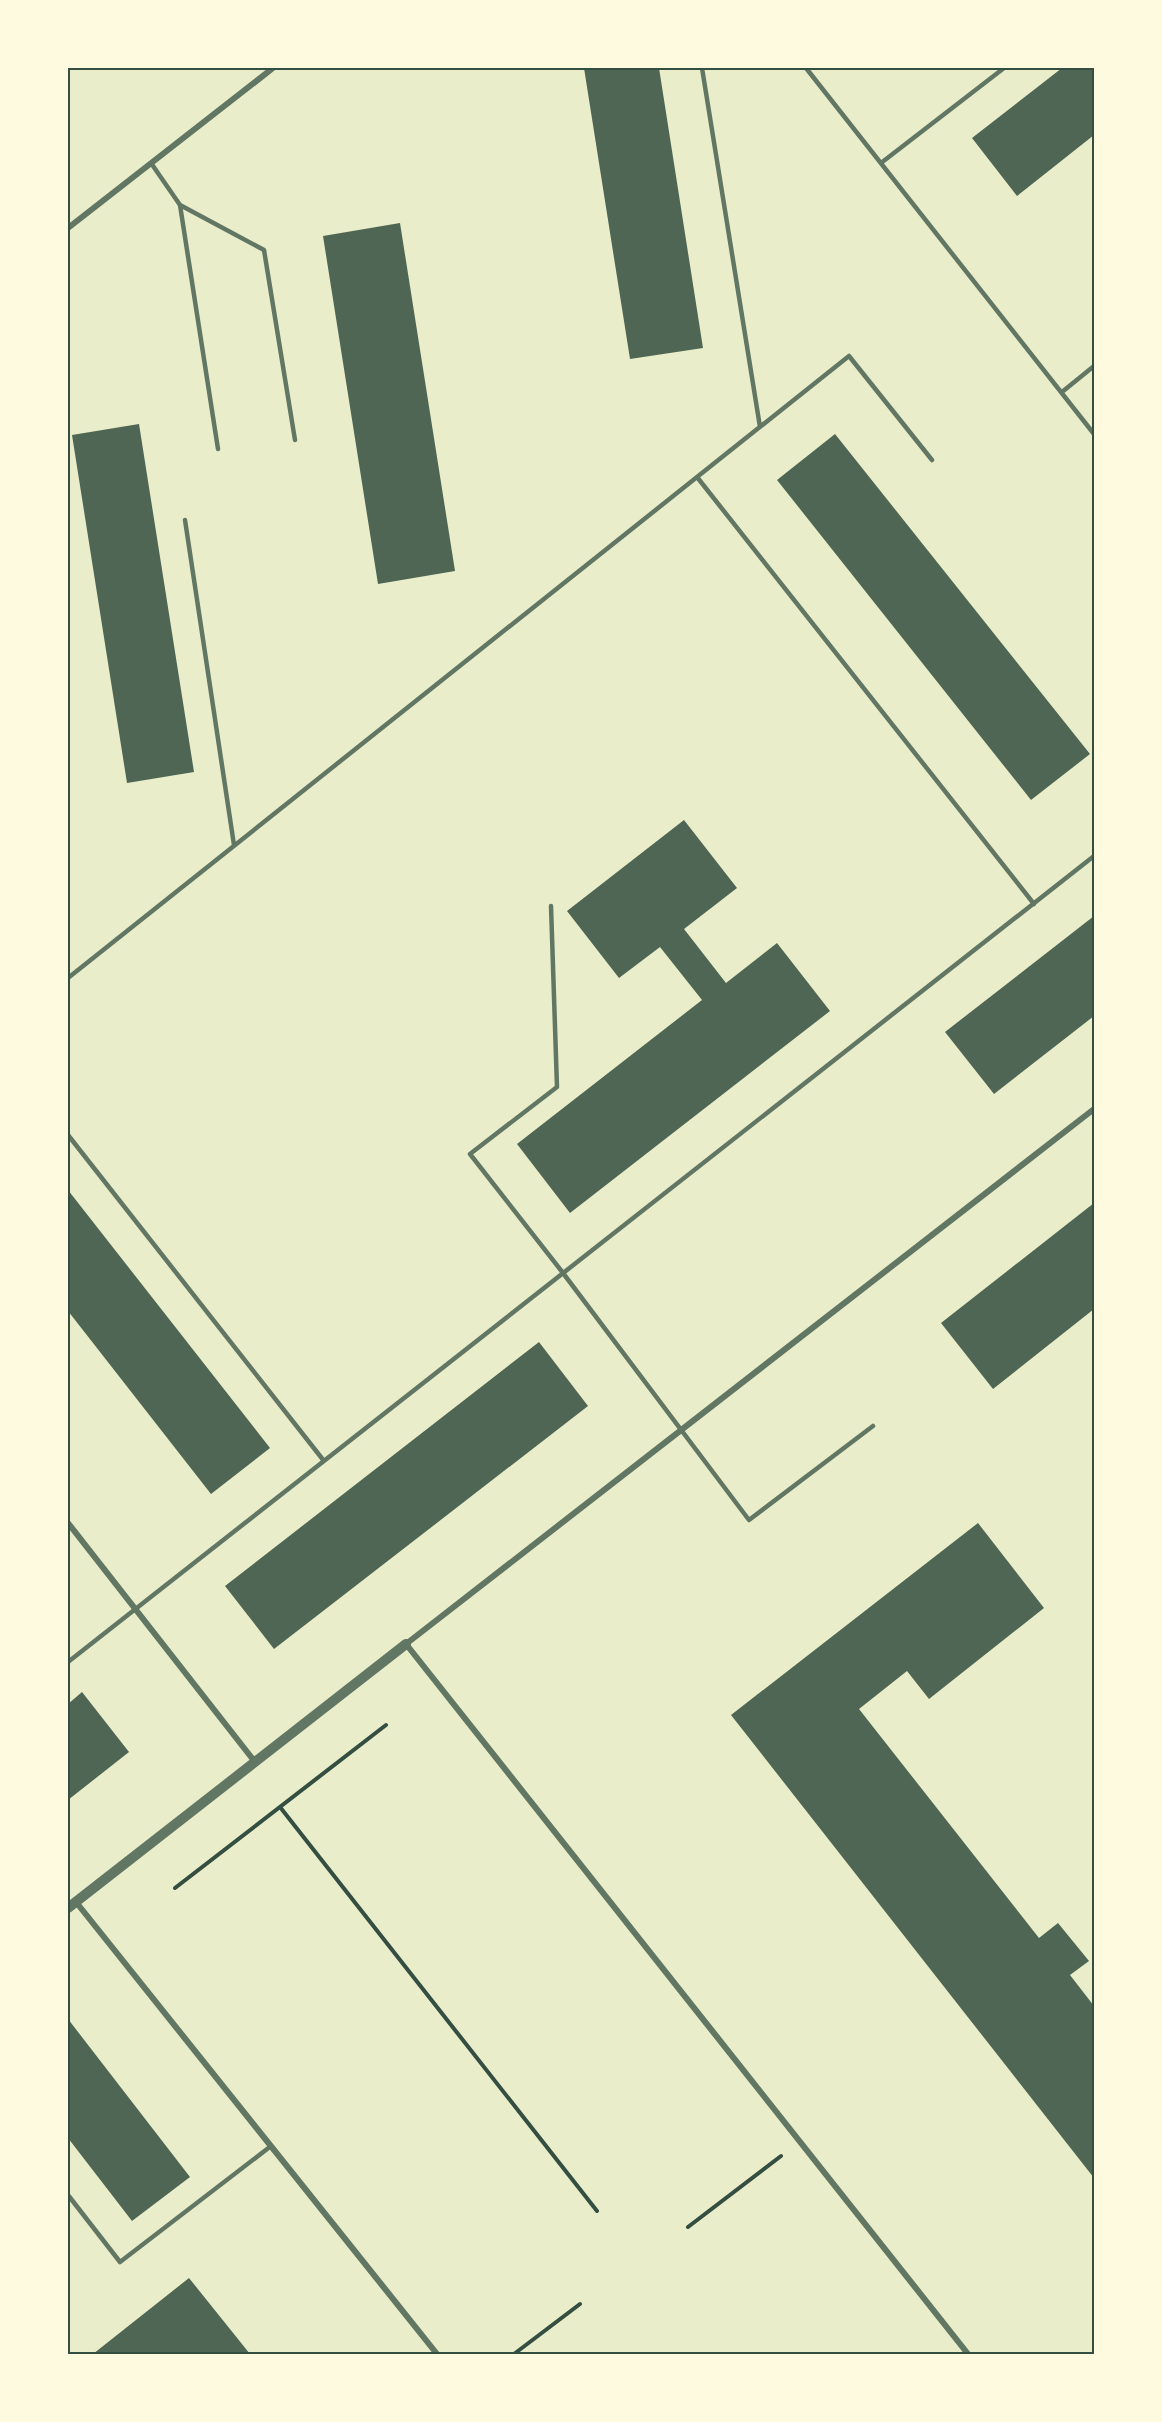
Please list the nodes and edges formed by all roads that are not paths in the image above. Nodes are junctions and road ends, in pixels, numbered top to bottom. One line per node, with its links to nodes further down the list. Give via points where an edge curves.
1 (273, 68): 5 (street)
2 (702, 68): 11 (lane)
3 (806, 68): 6 (lane)
4 (1004, 68): 6 (lane)
5 (151, 163): 7 (lane); 8 (street)
6 (881, 163): 10 (lane)
7 (180, 205): 13 (lane, via 264,250); 14 (lane)
8 (68, 228)
9 (1095, 366): 10 (lane)
10 (1062, 392): 12 (lane)
11 (760, 427): 15 (lane, via 849,356); 16 (lane)
12 (1095, 434)
13 (296, 440)
14 (218, 450)
15 (932, 460)
16 (697, 477): 18 (lane); 20 (lane)
17 (185, 520): 18 (lane)
18 (234, 845): 22 (lane)
19 (1095, 856): 20 (lane)
20 (1034, 904): 25 (lane)
21 (551, 906): 25 (lane, via 557,1087 470,1154)
22 (68, 978)
23 (1095, 1109): 27 (street)
24 (68, 1135): 28 (lane)
25 (563, 1273): 27 (lane); 28 (lane)
26 (873, 1426): 27 (lane, via 749,1520)
27 (680, 1429): 31 (street)
28 (324, 1461): 30 (lane)
29 (68, 1523): 30 (street)
30 (135, 1610): 32 (lane); 33 (street)
31 (406, 1644): 33 (street); 38 (street)
32 (68, 1662)
33 (255, 1762): 34 (street)
34 (72, 1905): 35 (street)
35 (271, 2146): 36 (lane, via 120,2262); 37 (street)
36 (68, 2194)
37 (437, 2355)
38 (968, 2355)

